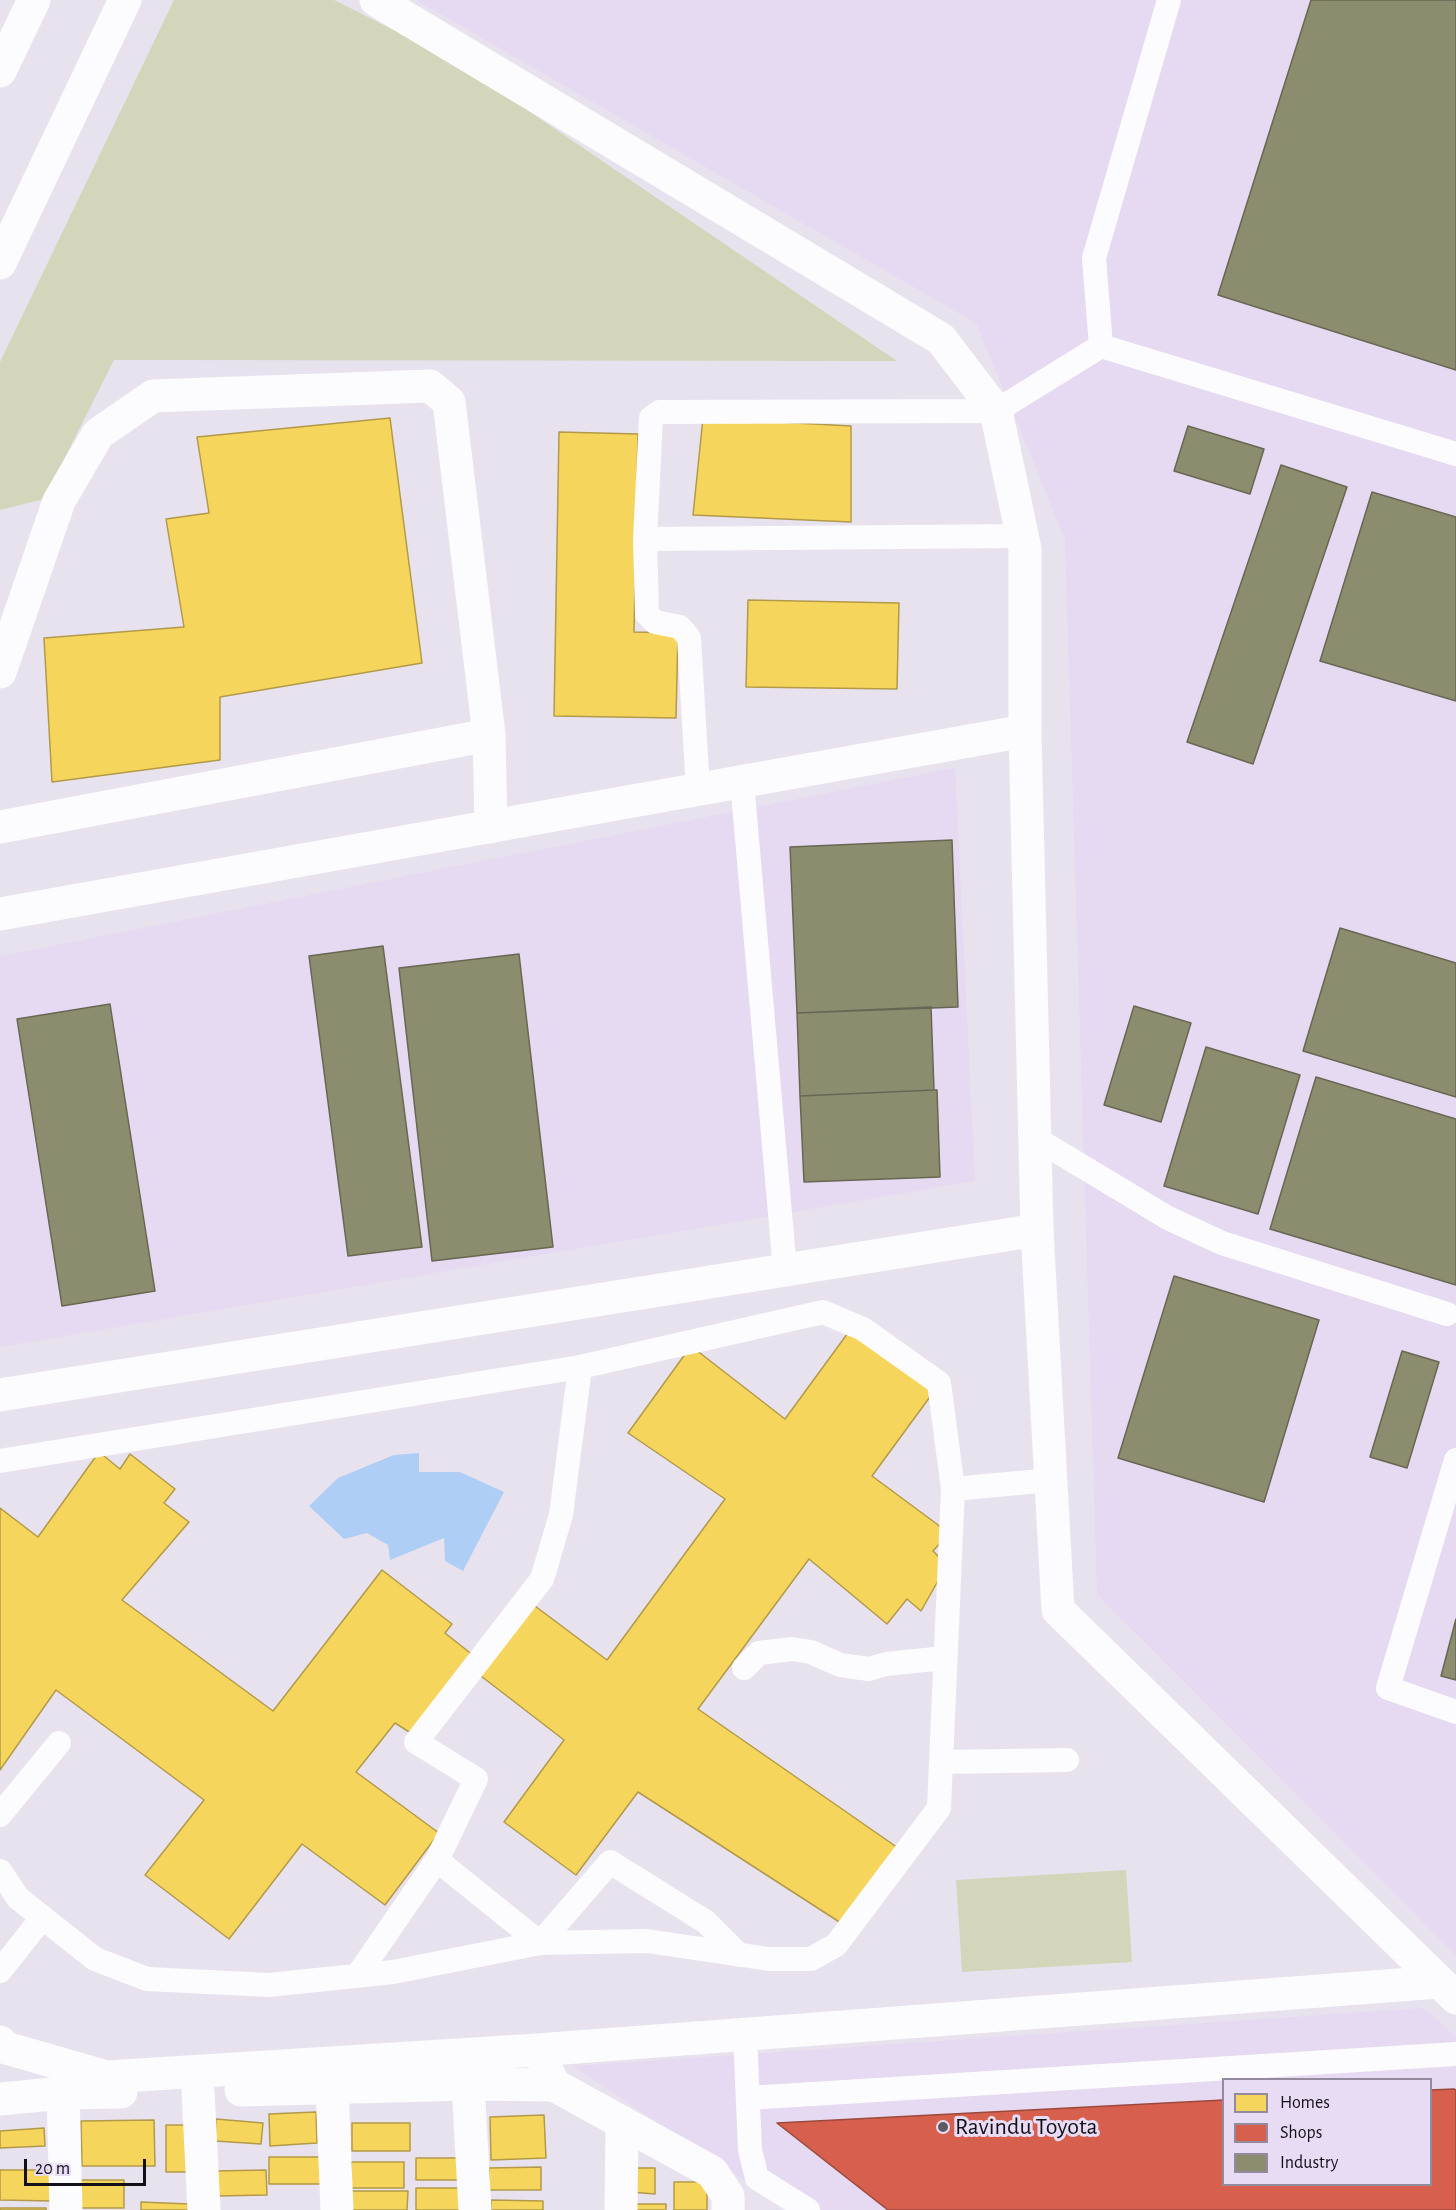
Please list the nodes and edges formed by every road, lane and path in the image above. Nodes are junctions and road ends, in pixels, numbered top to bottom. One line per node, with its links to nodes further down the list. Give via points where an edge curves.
1 (34, 0): 5 (street)
2 (125, 0): 6 (street)
3 (376, 0): 8 (street, via 941,339)
4 (1169, 0): 7 (lane, via 1094,258)
5 (0, 71)
6 (0, 263)
7 (1101, 346): 8 (lane); 9 (lane)
8 (996, 411): 10 (street); 11 (lane, via 659,412 651,418)
9 (1456, 454)
10 (1022, 536): 11 (lane); 13 (street)
11 (645, 539): 16 (lane, via 647,614 655,622 680,627 689,638)
12 (0, 672): 14 (street, via 60,501 98,434 153,396 430,386 449,402)
13 (1025, 731): 15 (street); 20 (street)
14 (489, 735): 17 (street); 18 (street)
15 (742, 782): 16 (street); 22 (lane)
16 (698, 790): 17 (street)
17 (491, 826): 19 (street)
18 (0, 827)
19 (0, 914)
20 (1035, 1138): 21 (street); 23 (lane, via 1168,1218 1222,1244)
21 (1037, 1230): 22 (street); 28 (street)
22 (785, 1270): 25 (street)
23 (1447, 1314)
24 (580, 1367): 27 (lane); 29 (lane, via 823,1312 863,1329 939,1383); 37 (lane, via 561,1515 542,1579 416,1742 476,1779)
25 (0, 1395)
26 (1456, 1460): 32 (lane, via 1388,1688)
27 (0, 1461)
28 (1051, 1480): 29 (lane); 44 (street, via 1058,1610)
29 (953, 1489): 30 (lane)
30 (945, 1658): 31 (lane, via 869,1669 840,1665 812,1652 792,1649 759,1653); 35 (lane)
31 (744, 1668)
32 (1456, 1712)
33 (60, 1743): 36 (lane)
34 (1067, 1760): 35 (lane)
35 (942, 1762): 41 (lane, via 939,1808 836,1945 811,1959)
36 (0, 1815)
37 (437, 1860): 40 (lane); 43 (lane)
38 (0, 1872): 39 (lane, via 18,1898)
39 (42, 1918): 42 (lane); 43 (lane, via 95,1959 147,1979 269,1985)
40 (540, 1943): 41 (lane, via 647,1941); 41 (lane, via 610,1862 706,1922); 43 (lane)
41 (739, 1955)
42 (0, 1971)
43 (357, 1976)
44 (1447, 1990): 45 (street)
45 (745, 2035): 47 (street); 54 (lane)
46 (0, 2042): 47 (street, via 6,2048 107,2077)
47 (537, 2050): 50 (street)
48 (1456, 2054): 54 (lane)
49 (468, 2084): 50 (street); 51 (street); 60 (street)
50 (554, 2085): 56 (street)
51 (332, 2088): 52 (street); 59 (street)
52 (198, 2091): 53 (street); 58 (street)
53 (63, 2093): 55 (street); 57 (street)
54 (748, 2098): 63 (lane, via 750,2150 757,2178)
55 (0, 2099)
56 (622, 2122): 61 (street); 62 (street, via 712,2172 728,2196)
57 (66, 2210)
58 (204, 2210)
59 (338, 2210)
60 (475, 2210)
61 (621, 2210)
62 (728, 2210)
63 (808, 2210)

